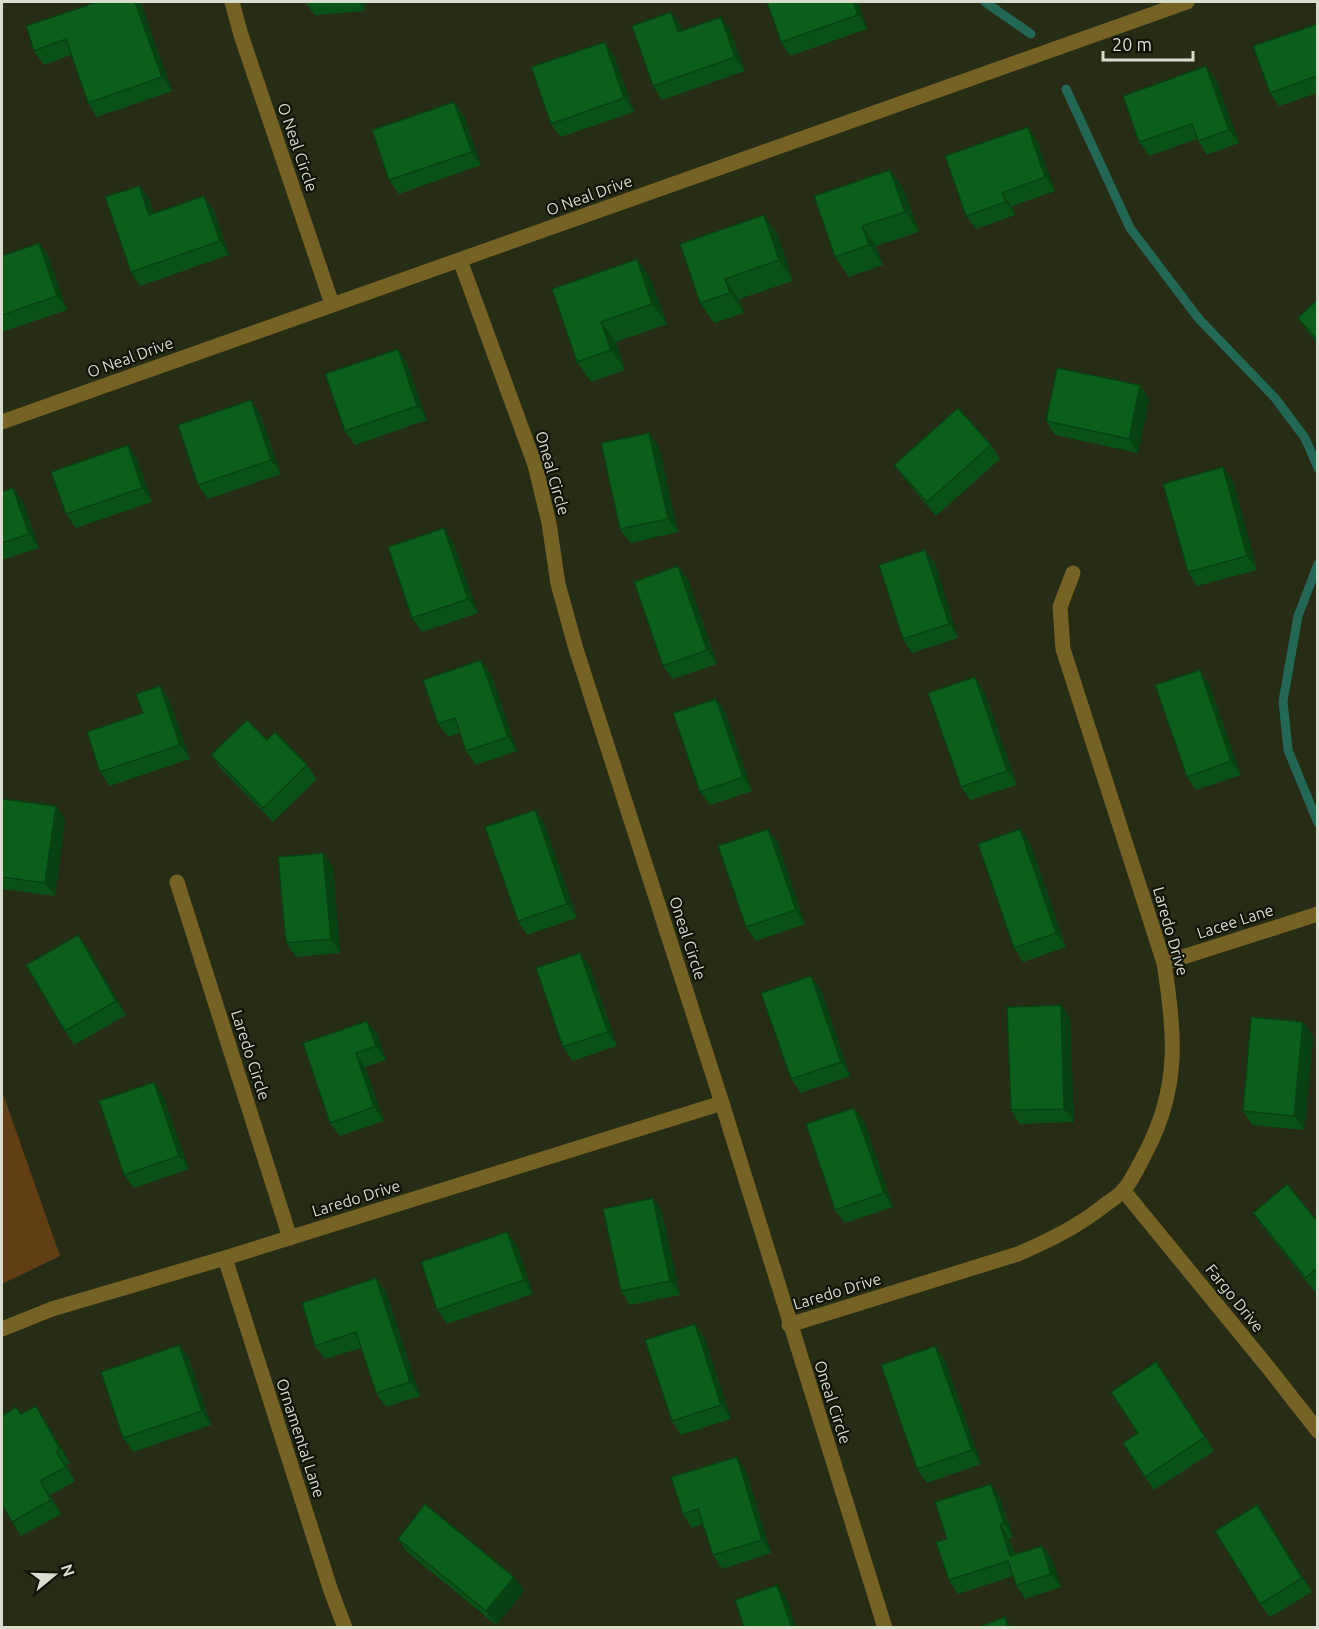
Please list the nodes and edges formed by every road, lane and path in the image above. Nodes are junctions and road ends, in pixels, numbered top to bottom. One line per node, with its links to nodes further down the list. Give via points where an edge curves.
1 (232, 2): 4 (street, O Neal Circle)
2 (1187, 2): 3 (street, O Neal Drive)
3 (460, 260): 4 (street, O Neal Drive); 10 (street, Oneal Circle, via 535,465 558,584 576,649)
4 (332, 304): 5 (street, O Neal Drive)
5 (2, 422)
6 (1073, 573): 9 (street, Laredo Drive, via 1060,607 1063,649)
7 (177, 882): 12 (street, Laredo Circle)
8 (1317, 914): 9 (street, Lacee Lane)
9 (1164, 963): 11 (street, Laredo Drive, via 1172,1014 1173,1058 1168,1094 1160,1126)
10 (722, 1103): 12 (street, Laredo Drive); 14 (street, Oneal Circle)
11 (1123, 1190): 14 (street, Laredo Drive, via 1087,1220 1018,1254); 16 (street, Fargo Drive)
12 (290, 1238): 13 (street, Laredo Drive)
13 (225, 1258): 15 (street, Laredo Drive, via 52,1309); 17 (street, Ornamental Lane)
14 (789, 1324): 18 (street, Oneal Circle)
15 (2, 1329)
16 (1317, 1431)
17 (345, 1628)
18 (885, 1628)

